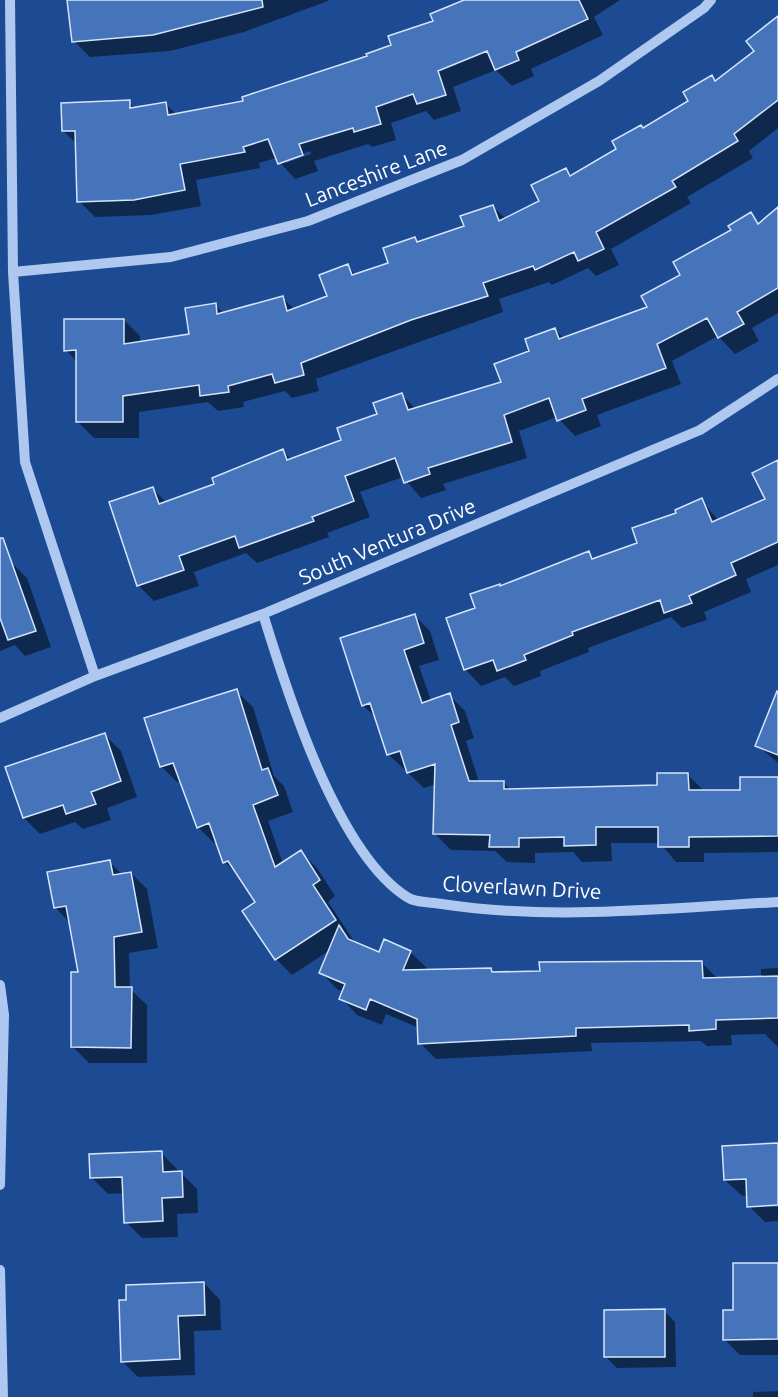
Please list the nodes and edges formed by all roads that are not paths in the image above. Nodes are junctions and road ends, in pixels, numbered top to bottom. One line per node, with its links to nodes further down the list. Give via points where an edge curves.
1 (10, 0): 3 (street)
2 (711, 0): 3 (street, Lanceshire Lane, via 599,81 462,160 308,221 171,257)
3 (12, 272): 6 (street, via 25,462)
4 (778, 379): 5 (street, South Ventura Drive, via 700,430)
5 (262, 614): 6 (street, South Ventura Drive); 8 (street, Cloverlawn Drive, via 288,697 343,821 374,867 408,899 470,908 565,912)
6 (95, 676): 7 (street, South Ventura Drive)
7 (0, 718)
8 (778, 902)
9 (0, 985): 10 (street, via 4,1015)
10 (0, 1185)
11 (0, 1270): 12 (street)
12 (3, 1397)

